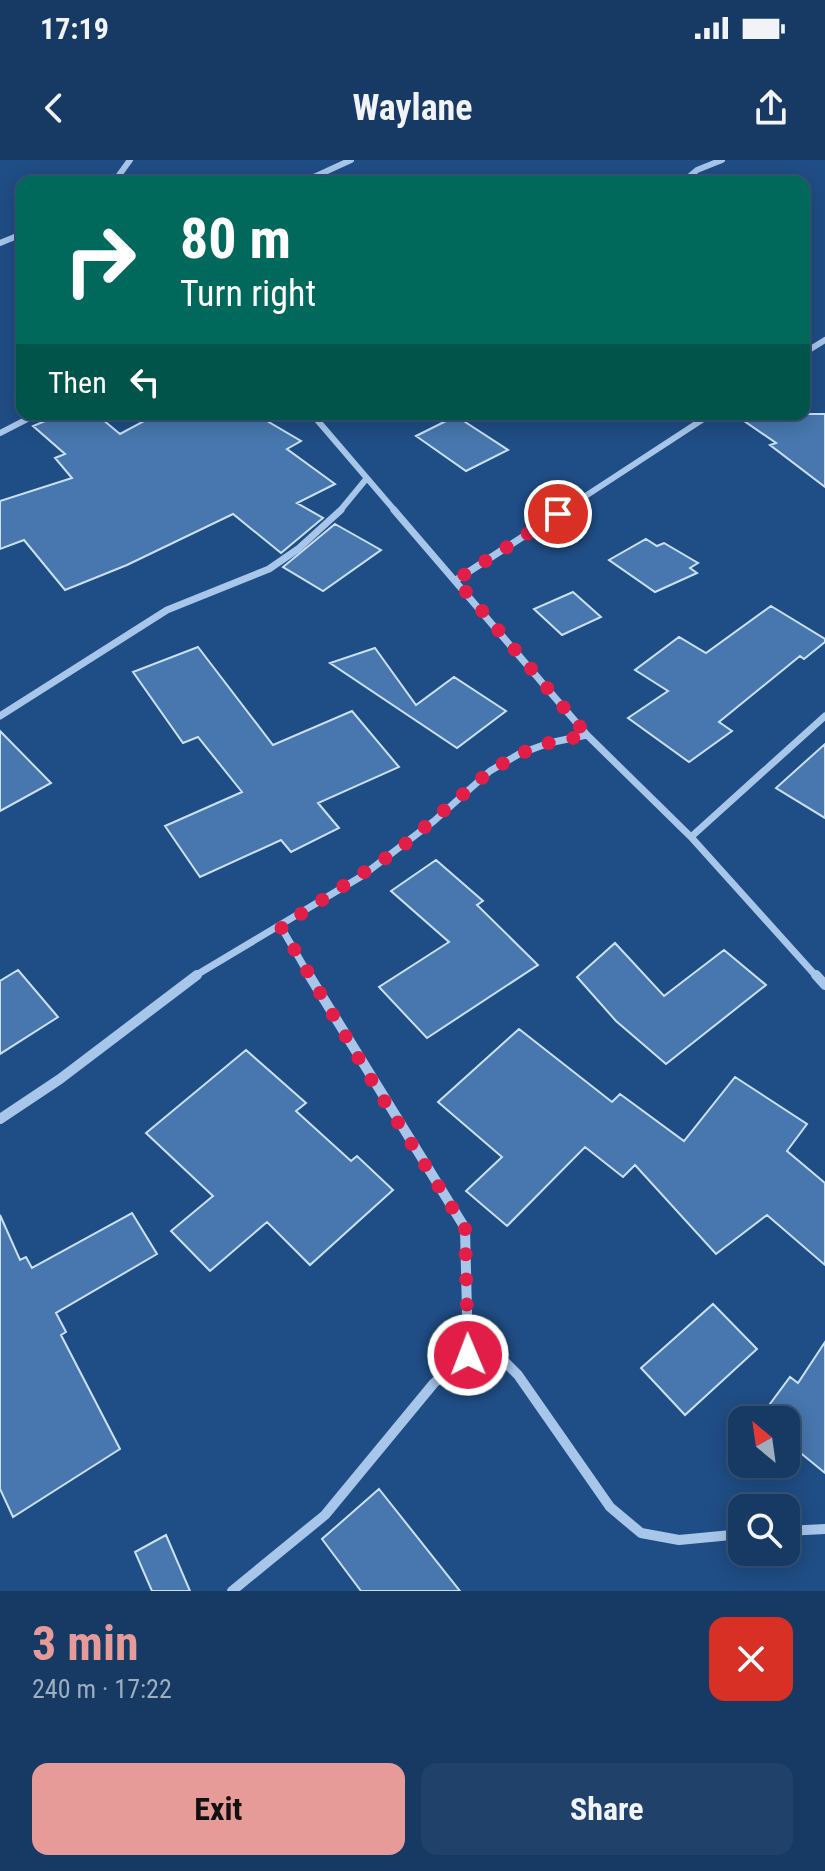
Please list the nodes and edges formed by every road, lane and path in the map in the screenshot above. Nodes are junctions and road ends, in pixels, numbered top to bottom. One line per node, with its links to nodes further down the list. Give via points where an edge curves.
1 (351, 160): 3 (street)
2 (722, 160): 4 (street)
3 (316, 176)
4 (690, 176)
5 (25, 420): 8 (street)
6 (317, 420): 9 (street)
7 (702, 420): 10 (street)
8 (0, 433)
9 (367, 478): 10 (street); 11 (street, via 339,512 269,569 167,610)
10 (456, 580): 13 (street)
11 (0, 716)
12 (825, 716): 14 (street)
13 (587, 735): 14 (street); 15 (street, via 519,754 490,771 398,850)
14 (691, 837): 16 (street)
15 (281, 927): 17 (street, via 181,984); 18 (street, via 465,1228)
16 (825, 985)
17 (0, 1119)
18 (468, 1355): 21 (street, via 494,1351 518,1375 610,1507 641,1533 679,1540); 22 (street, via 434,1383 325,1515)
19 (825, 1529): 20 (street)
20 (800, 1530)
21 (728, 1535)
22 (232, 1591)

